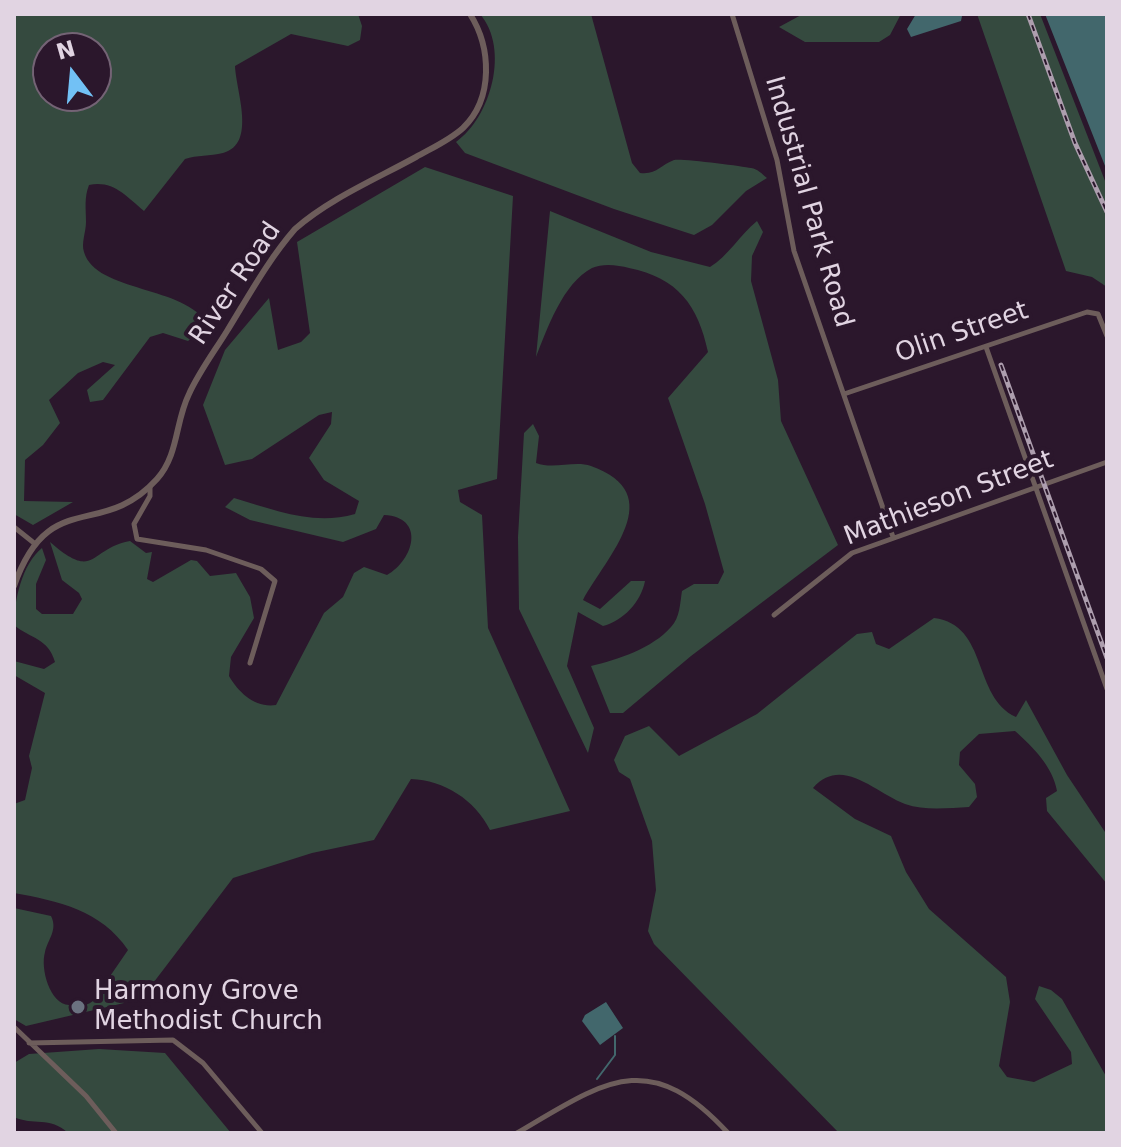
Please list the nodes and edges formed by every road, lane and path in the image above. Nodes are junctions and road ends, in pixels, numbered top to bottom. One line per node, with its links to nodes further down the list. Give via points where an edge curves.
1 (470, 14): 7 (street, River Road, via 484,40 487,61 480,101 470,120 439,145 295,229 188,395 171,457)
2 (732, 14): 5 (street, Industrial Park Road, via 777,160 794,251)
3 (1107, 336): 4 (street, Olin Street, via 1094,312)
4 (986, 347): 5 (street, Olin Street); 8 (street)
5 (844, 394): 10 (street, Industrial Park Road)
6 (1107, 462): 8 (street, Mathieson Street)
7 (150, 487): 11 (street, River Road, via 120,507 54,525); 15 (street, via 134,524 137,539 206,550 261,569 275,581)
8 (1035, 487): 10 (street, Mathieson Street); 16 (street)
9 (14, 527): 11 (street)
10 (893, 537): 14 (street, Mathieson Street, via 852,553)
11 (34, 543): 12 (street, River Road)
12 (17, 569): 13 (street, River Road)
13 (14, 586)
14 (774, 615)
15 (250, 663)
16 (1107, 689)
17 (14, 1027): 18 (street)
18 (29, 1043): 19 (street, via 86,1096); 20 (street, via 173,1040 193,1052)
19 (116, 1133)
20 (262, 1133)
21 (517, 1133): 22 (street, via 595,1090 640,1079 669,1086 695,1101)
22 (728, 1133)

